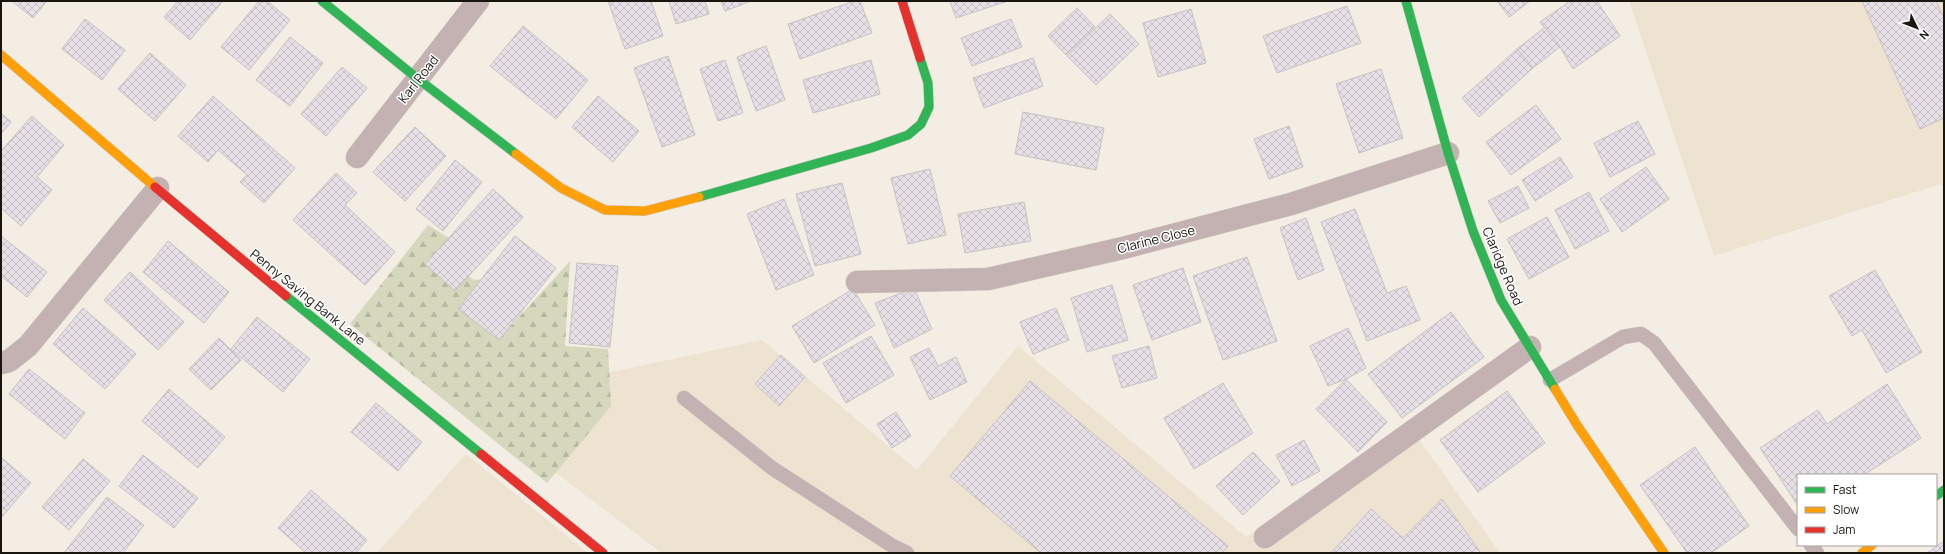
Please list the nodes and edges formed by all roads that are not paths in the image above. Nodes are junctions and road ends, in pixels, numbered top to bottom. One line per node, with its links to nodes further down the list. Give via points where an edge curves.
1 (322, 1): 6 (street)
2 (478, 1): 6 (street, Karl Road)
3 (902, 1): 6 (street, via 928,84 929,107 921,124 908,136 679,203 644,210 605,210 561,188)
4 (1406, 1): 7 (street, Claridge Road)
5 (1, 55): 9 (street, Penny Saving Bank Lane)
6 (418, 79): 8 (street, Karl Road)
7 (1448, 153): 10 (street, Clarine Close, via 1291,204 1123,248 988,279); 11 (street, Claridge Road, via 1473,230 1501,300)
8 (357, 157)
9 (158, 188): 12 (street, via 28,346 9,361); 18 (street, Penny Saving Bank Lane, via 240,259)
10 (857, 282)
11 (1530, 347): 13 (street, Claridge Road); 16 (street)
12 (1, 363)
13 (1550, 380): 15 (lane, via 1622,337 1641,334 1654,343); 20 (street, Claridge Road, via 1577,425)
14 (684, 398): 19 (lane, via 772,468)
15 (1797, 528)
16 (1265, 537)
17 (1871, 546): 21 (street)
18 (603, 553)
19 (906, 553)
20 (1664, 553)
21 (1862, 553)

